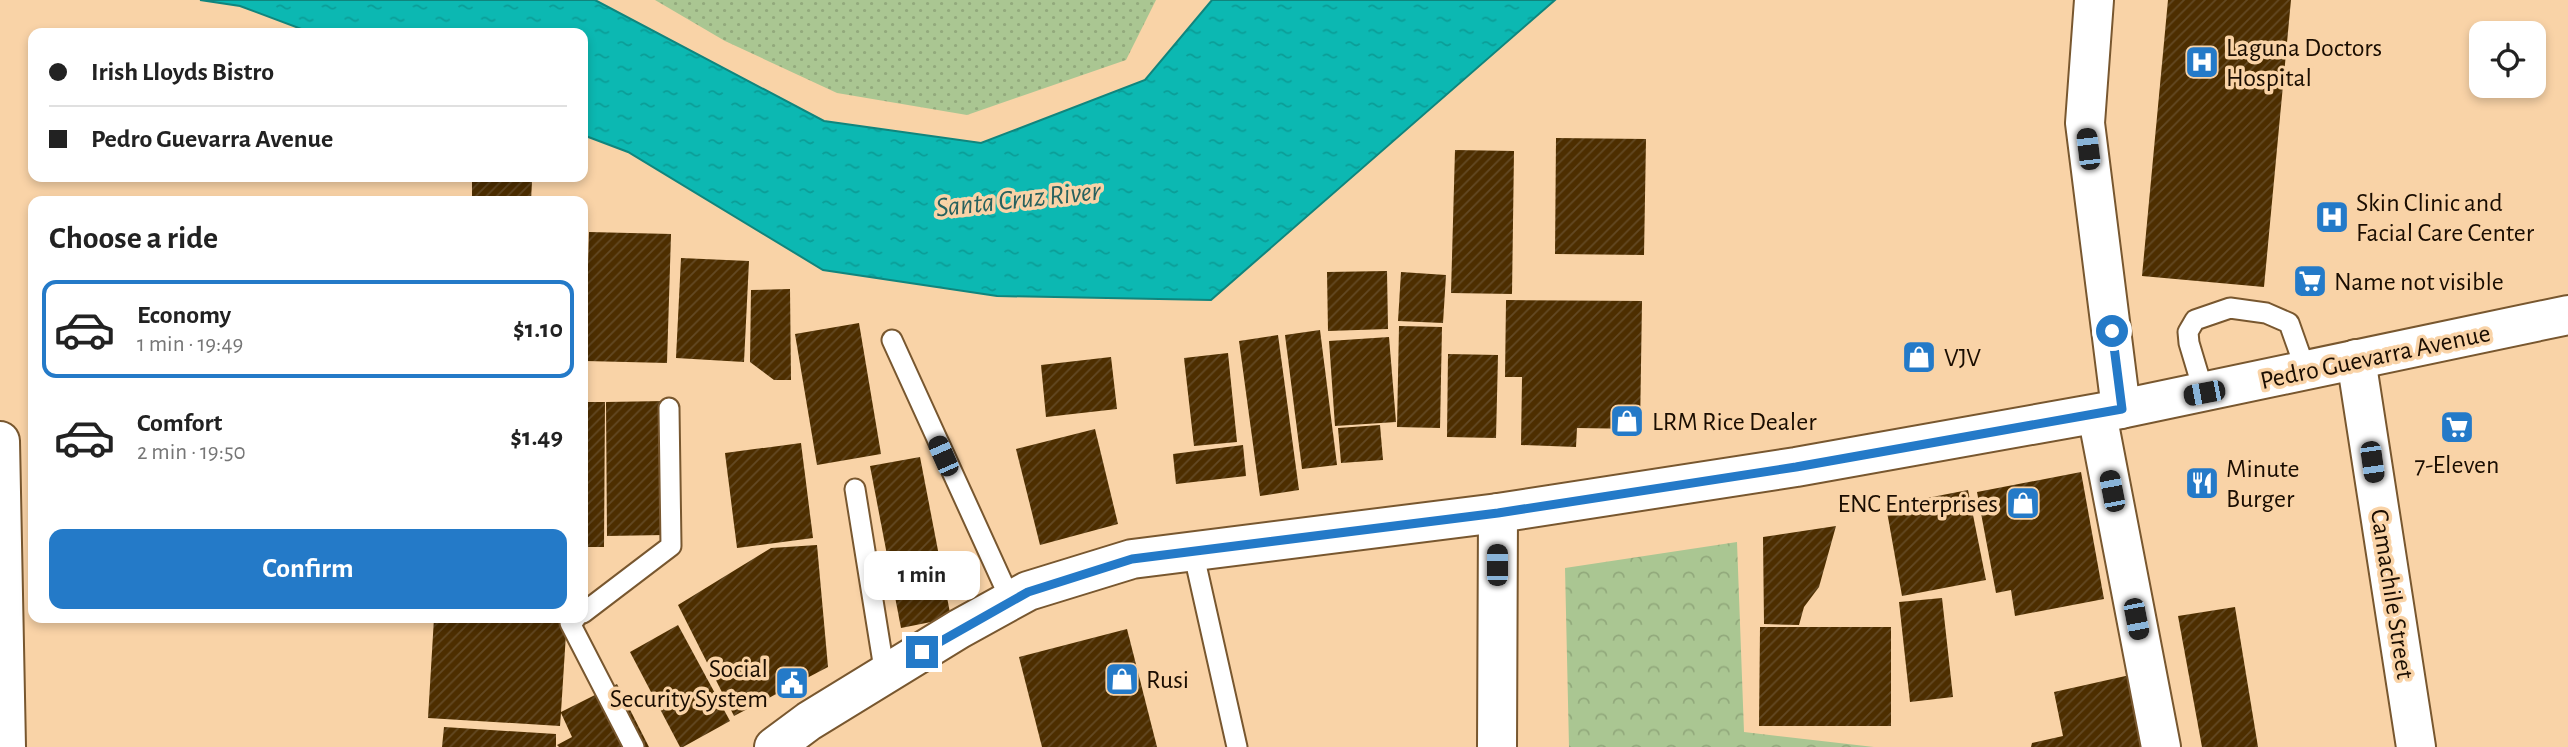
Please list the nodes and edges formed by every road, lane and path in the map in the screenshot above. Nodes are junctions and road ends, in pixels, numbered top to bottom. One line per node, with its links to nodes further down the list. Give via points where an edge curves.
1 (2094, 0): 8 (main road, via 2085,123)
2 (2568, 316): 4 (main road, Pedro Guevarra Avenue)
3 (892, 340): 13 (lane)
4 (2356, 359): 5 (main road, Pedro Guevarra Avenue); 23 (main road, Camachile Street)
5 (2306, 371): 6 (main road, Pedro Guevarra Avenue); 6 (lane, via 2289,323 2266,313 2230,308 2195,320 2189,332)
6 (2204, 393): 8 (main road, Pedro Guevarra Avenue)
7 (669, 408): 14 (lane, via 671,545)
8 (2109, 412): 11 (main road, Pedro Guevarra Avenue); 22 (main road)
9 (0, 441): 17 (main road)
10 (855, 489): 16 (lane)
11 (1498, 513): 12 (main road, Pedro Guevarra Avenue); 21 (main road)
12 (1193, 551): 13 (main road, Pedro Guevarra Avenue, via 1132,559); 20 (lane)
13 (1011, 601): 16 (main road, Pedro Guevarra Avenue)
14 (588, 608)
15 (571, 623): 18 (lane)
16 (885, 675): 19 (main road, Pedro Guevarra Avenue)
17 (6, 747)
18 (634, 747)
19 (775, 747)
20 (1237, 747)
21 (1497, 747)
22 (2161, 747)
23 (2416, 747)

